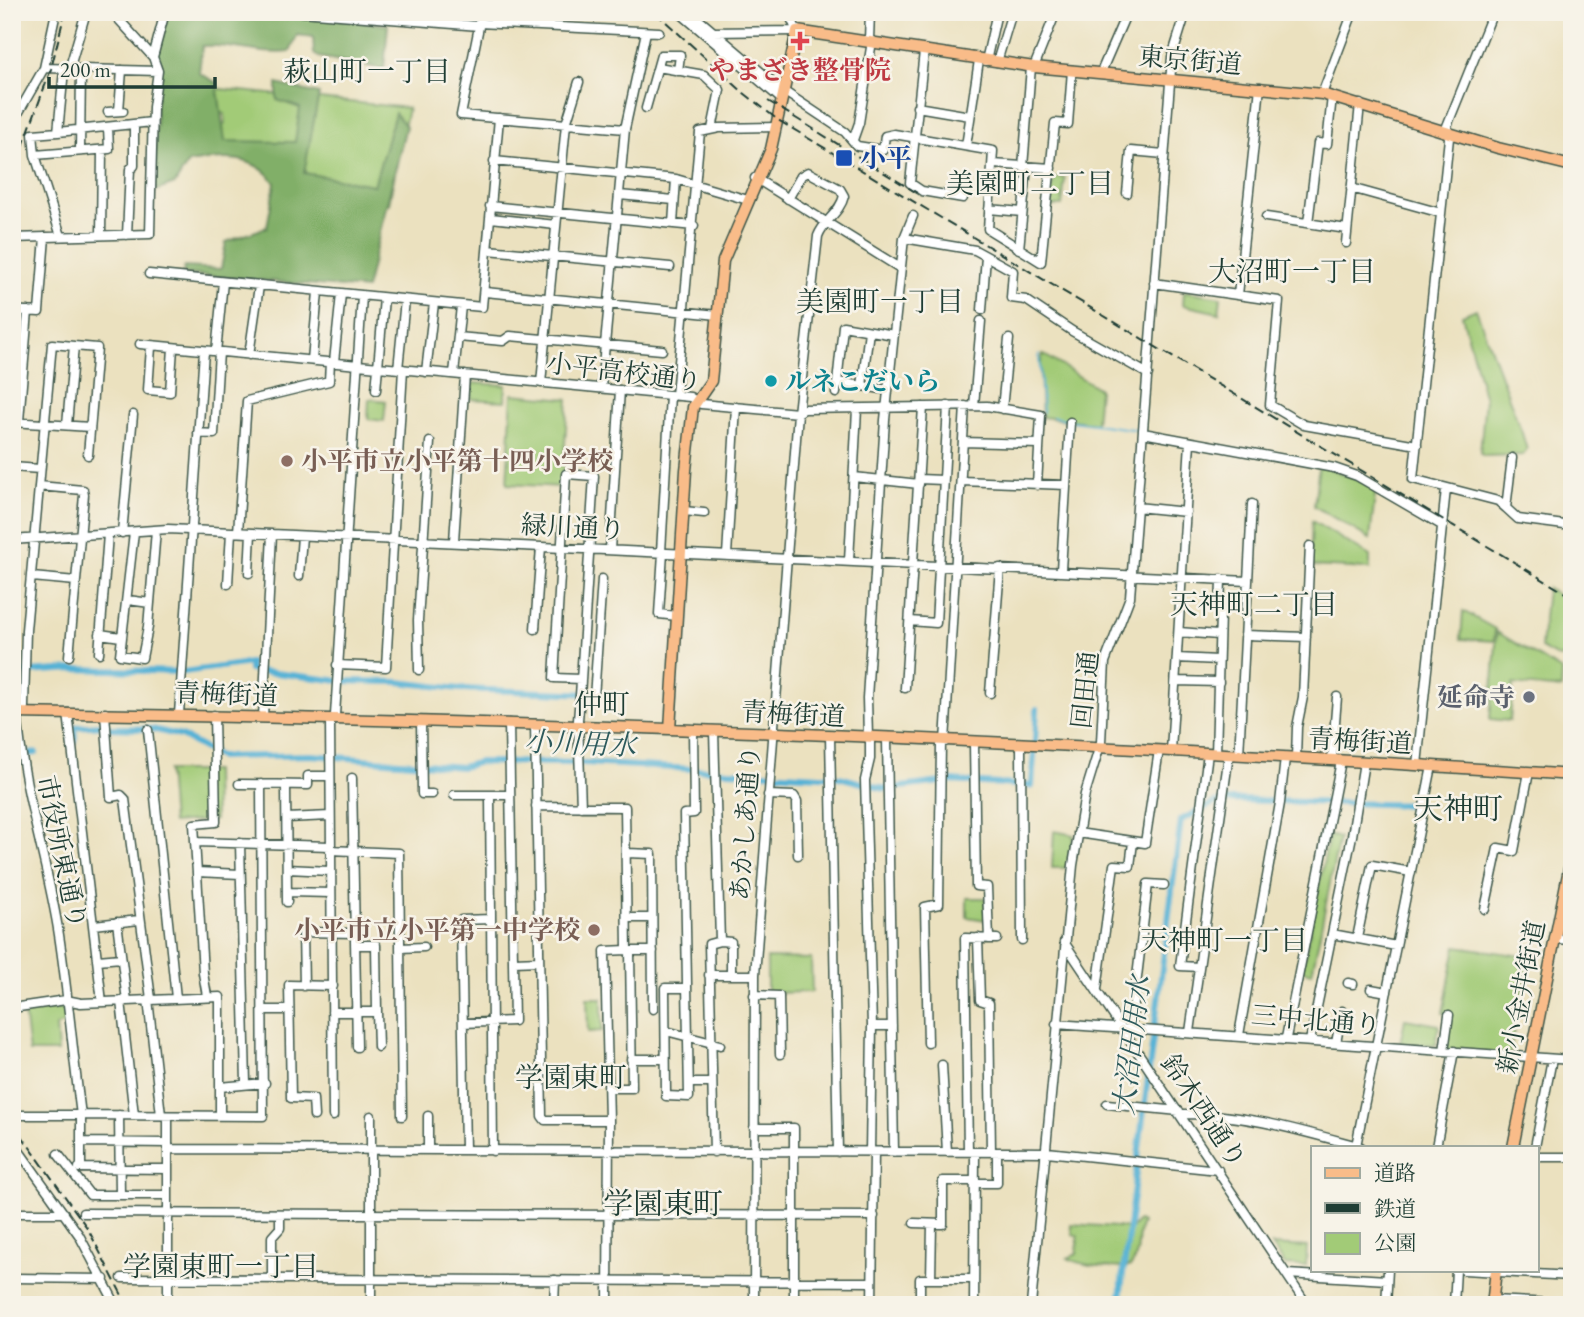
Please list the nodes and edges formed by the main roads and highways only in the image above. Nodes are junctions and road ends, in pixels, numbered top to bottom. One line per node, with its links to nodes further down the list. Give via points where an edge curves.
1 (1572, 166): 3 (main road, 東京街道, via 1327,95 982,61 797,30 771,149 723,261 711,382 695,401)
2 (15, 713): 3 (main road, 青梅街道, via 68,713 104,721 148,713)
3 (670, 729): 4 (main road, 青梅街道, via 1159,750)
4 (1572, 775)
5 (1572, 855): 6 (main road, 新小金井街道)
6 (1513, 1146)
7 (1496, 1272): 8 (main road)
8 (1492, 1302)

